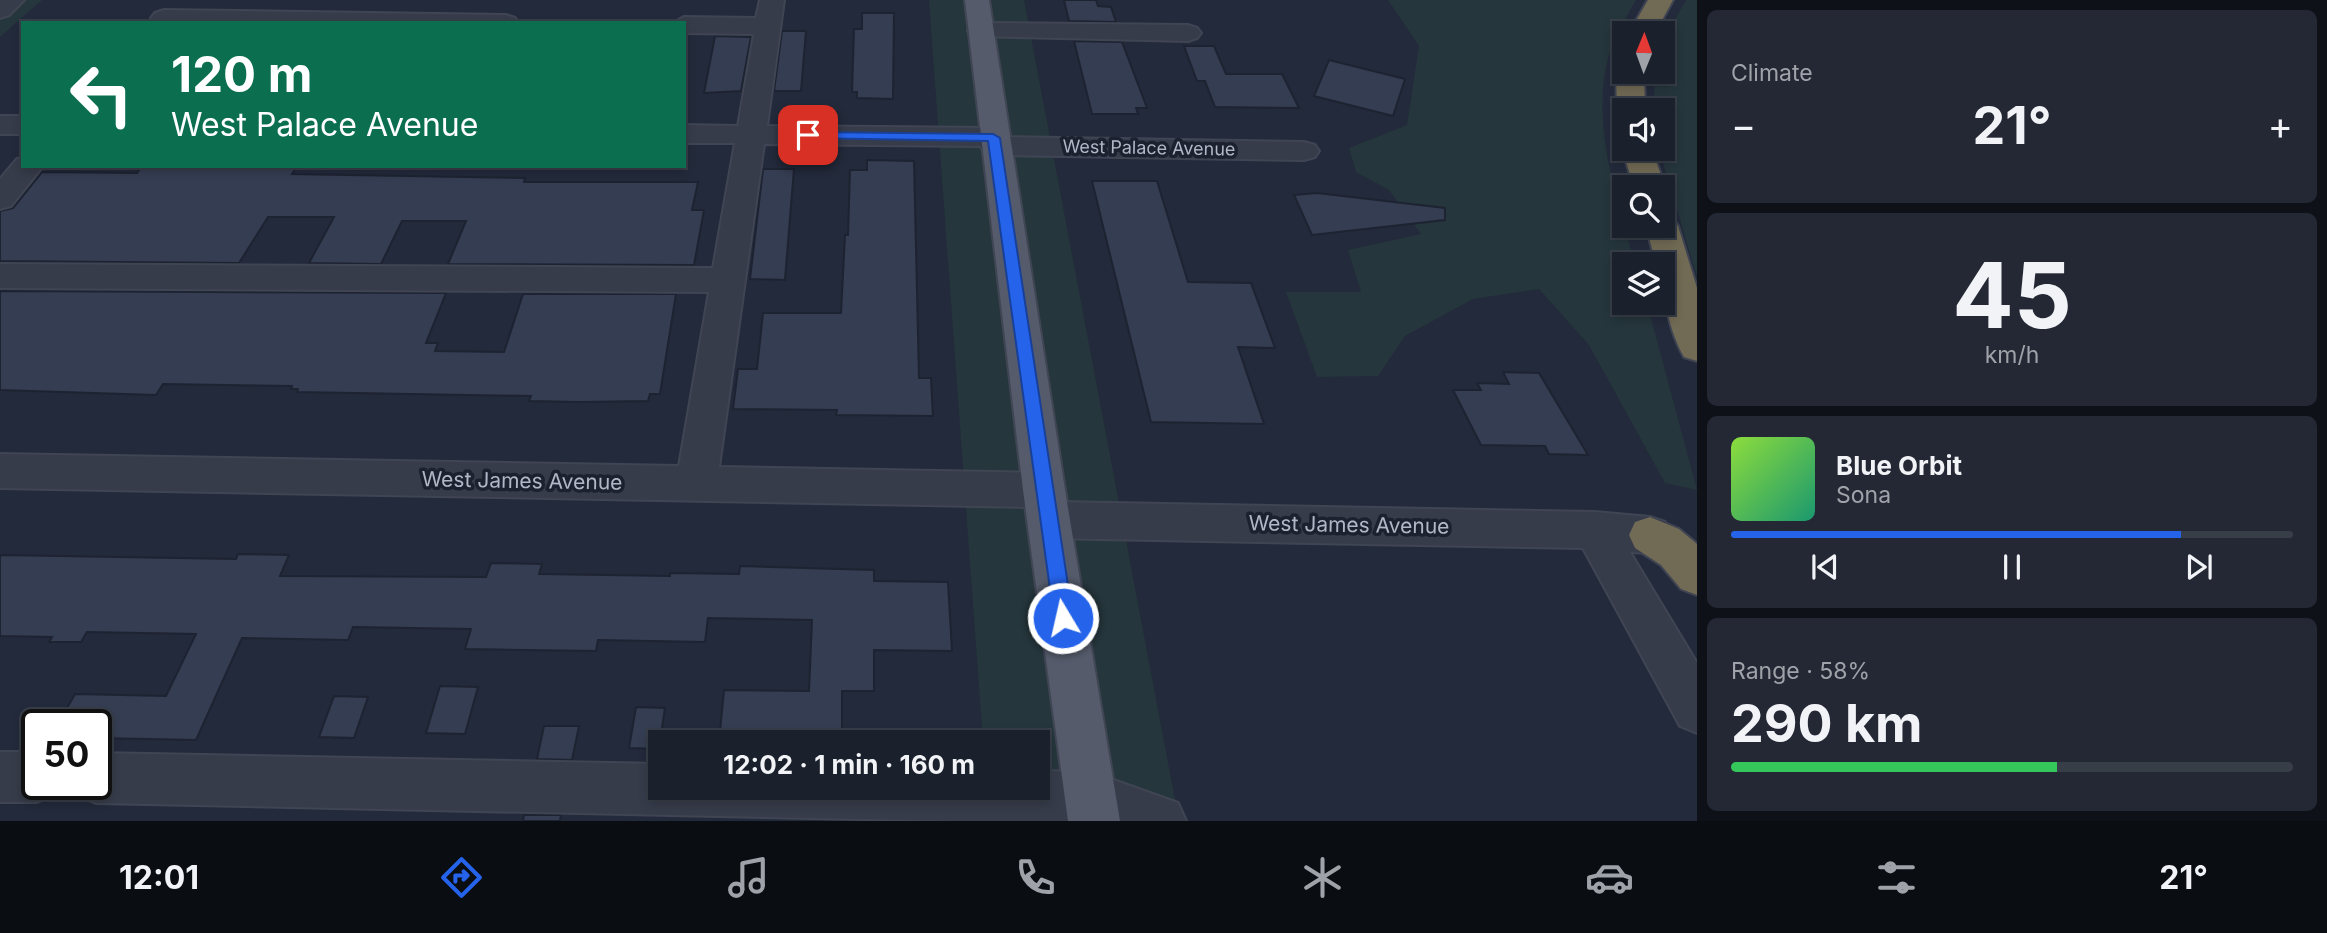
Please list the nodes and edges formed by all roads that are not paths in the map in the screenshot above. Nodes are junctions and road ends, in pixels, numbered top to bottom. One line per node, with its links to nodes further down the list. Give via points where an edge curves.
1 (12, 0): 4 (street)
2 (976, 0): 10 (main road)
3 (1661, 0): 8 (highway)
4 (0, 10)
5 (770, 13): 9 (street); 15 (street)
6 (168, 14): 7 (street)
7 (431, 21)
8 (1648, 21)
9 (686, 25)
10 (981, 31): 11 (street); 16 (main road)
11 (1188, 33)
12 (0, 125): 13 (street)
13 (21, 125)
14 (686, 134): 15 (street, West Palace Avenue)
15 (752, 135): 16 (street, West Palace Avenue); 22 (street)
16 (994, 142): 17 (street, West Palace Avenue); 26 (main road)
17 (1304, 151)
18 (26, 168): 19 (street)
19 (0, 199)
20 (1665, 238): 23 (highway)
21 (0, 276): 22 (street)
22 (726, 280): 25 (street)
23 (1697, 348)
24 (0, 471): 25 (street, West James Avenue)
25 (696, 484): 26 (street, West James Avenue)
26 (1046, 505): 27 (street, West James Avenue); 34 (main road)
27 (1595, 530): 28 (street, West James Avenue); 30 (street)
28 (1650, 535): 29 (highway, via 1665,541)
29 (1697, 575)
30 (1697, 709)
31 (0, 777): 32 (street)
32 (21, 777)
33 (112, 778): 34 (street)
34 (1092, 809): 35 (street)
35 (1160, 821)

